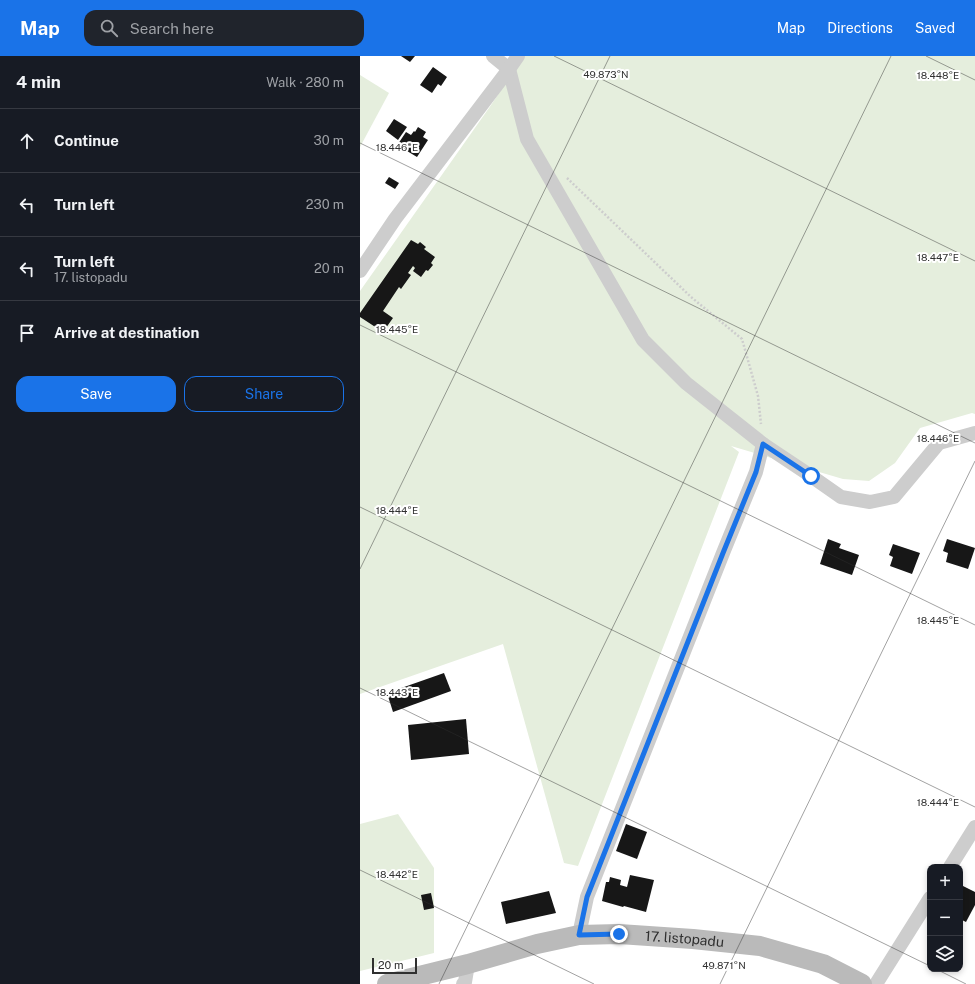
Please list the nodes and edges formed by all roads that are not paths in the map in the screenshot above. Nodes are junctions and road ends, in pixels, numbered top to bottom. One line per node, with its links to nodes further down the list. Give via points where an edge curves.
1 (493, 56): 3 (street)
2 (518, 56): 3 (street)
3 (509, 69): 4 (street, via 394,219); 6 (street, via 527,139 643,340 686,383)
4 (360, 271)
5 (975, 433): 6 (street, via 939,443 894,497 870,502 841,497)
6 (763, 444): 10 (street, via 756,472 587,897)
7 (975, 827): 8 (street)
8 (952, 864)
9 (929, 900): 15 (street)
10 (579, 935): 11 (main road, 17. listopadu); 14 (main road, 17. listopadu, via 693,939 760,946 823,964)
11 (468, 964): 12 (main road, 17. listopadu); 13 (street)
12 (387, 984)
13 (463, 984)
14 (862, 984)
15 (876, 984)

